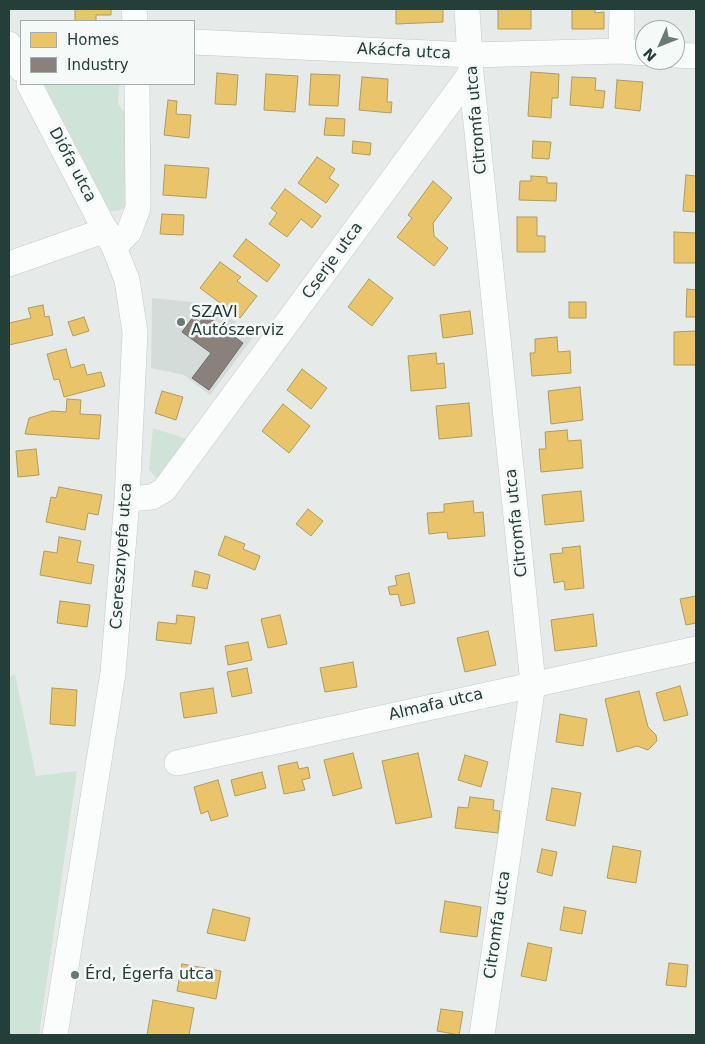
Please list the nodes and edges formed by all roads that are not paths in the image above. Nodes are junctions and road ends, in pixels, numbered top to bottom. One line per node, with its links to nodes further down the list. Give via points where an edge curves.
1 (467, 9): 6 (street, Citromfa utca)
2 (622, 9): 5 (street)
3 (195, 42): 6 (street, Akácfa utca)
4 (9, 44): 7 (street)
5 (633, 52): 6 (street, Akácfa utca)
6 (471, 64): 12 (street, Cserje utca, via 164,490 152,497); 14 (street, Citromfa utca)
7 (20, 67)
8 (30, 85): 10 (street, Diófa utca)
9 (137, 85): 10 (street, via 138,208 129,232)
10 (110, 239): 11 (street); 12 (street, Cseresznyefa utca, via 127,280 135,332)
11 (9, 264)
12 (127, 499): 16 (street, Cseresznyefa utca, via 113,673)
13 (696, 649): 14 (street, Almafa utca)
14 (533, 684): 15 (street, Almafa utca); 17 (street, Citromfa utca)
15 (177, 763)
16 (55, 1035)
17 (482, 1035)

